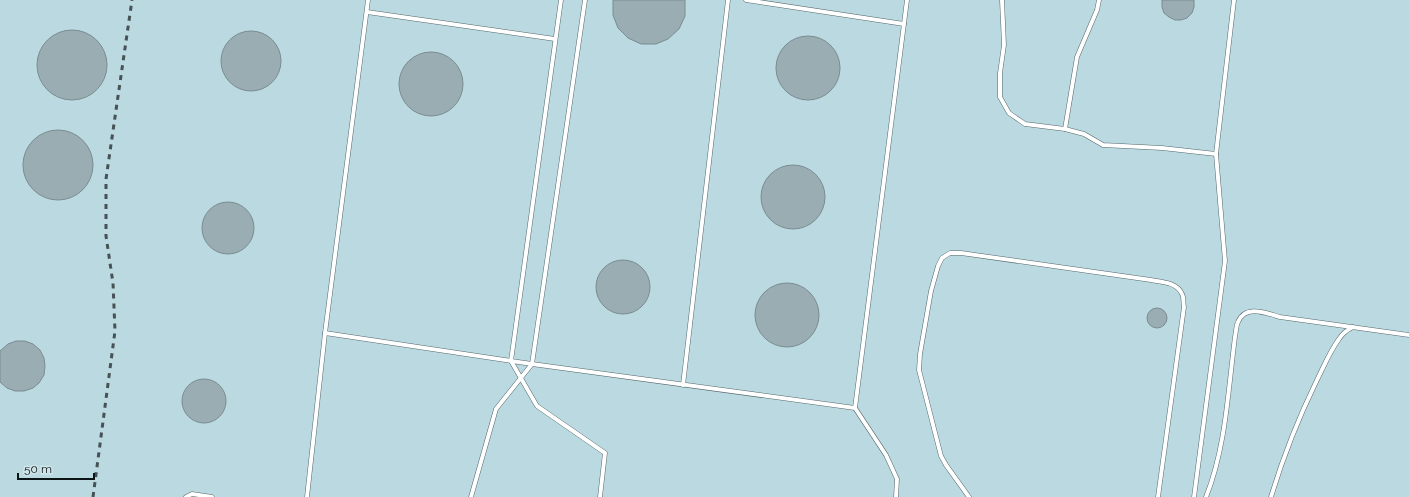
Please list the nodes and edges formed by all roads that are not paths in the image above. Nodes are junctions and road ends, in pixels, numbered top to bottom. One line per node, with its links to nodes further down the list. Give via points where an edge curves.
1 (368, 0): 10 (lane)
2 (561, 0): 12 (lane)
3 (585, 0): 19 (lane)
4 (728, 0): 21 (lane)
5 (746, 0): 11 (lane)
6 (907, 0): 11 (lane)
7 (1002, 0): 13 (lane, via 1004,45 1000,97 1009,113 1025,124)
8 (1099, 0): 13 (lane, via 1077,57)
9 (1234, 0): 14 (lane)
10 (366, 12): 12 (lane); 16 (lane)
11 (904, 24): 22 (lane)
12 (555, 39): 18 (lane)
13 (1065, 129): 14 (lane, via 1084,134 1104,145)
14 (1216, 154): 31 (lane, via 1225,261)
15 (1353, 327): 17 (lane); 32 (lane, via 1280,317 1263,312 1247,311 1243,315 1238,321 1235,337 1220,451); 33 (lane, via 1339,337 1307,401 1286,452)
16 (325, 334): 18 (lane); 25 (lane)
17 (1408, 335)
18 (511, 361): 19 (lane); 20 (lane)
19 (532, 364): 20 (lane); 21 (lane)
20 (521, 378): 26 (lane, via 496,409); 27 (lane, via 538,406 606,452)
21 (683, 385): 22 (lane)
22 (855, 408): 28 (lane, via 886,455 897,479)
23 (186, 497): 24 (lane, via 192,494)
24 (212, 497)
25 (306, 497)
26 (471, 497)
27 (600, 497)
28 (896, 497)
29 (968, 497): 30 (lane, via 941,456 919,370 931,291 942,258 950,253 1151,280 1177,286 1183,294 1184,307)
30 (1158, 497)
31 (1194, 497)
32 (1206, 497)
33 (1272, 497)

